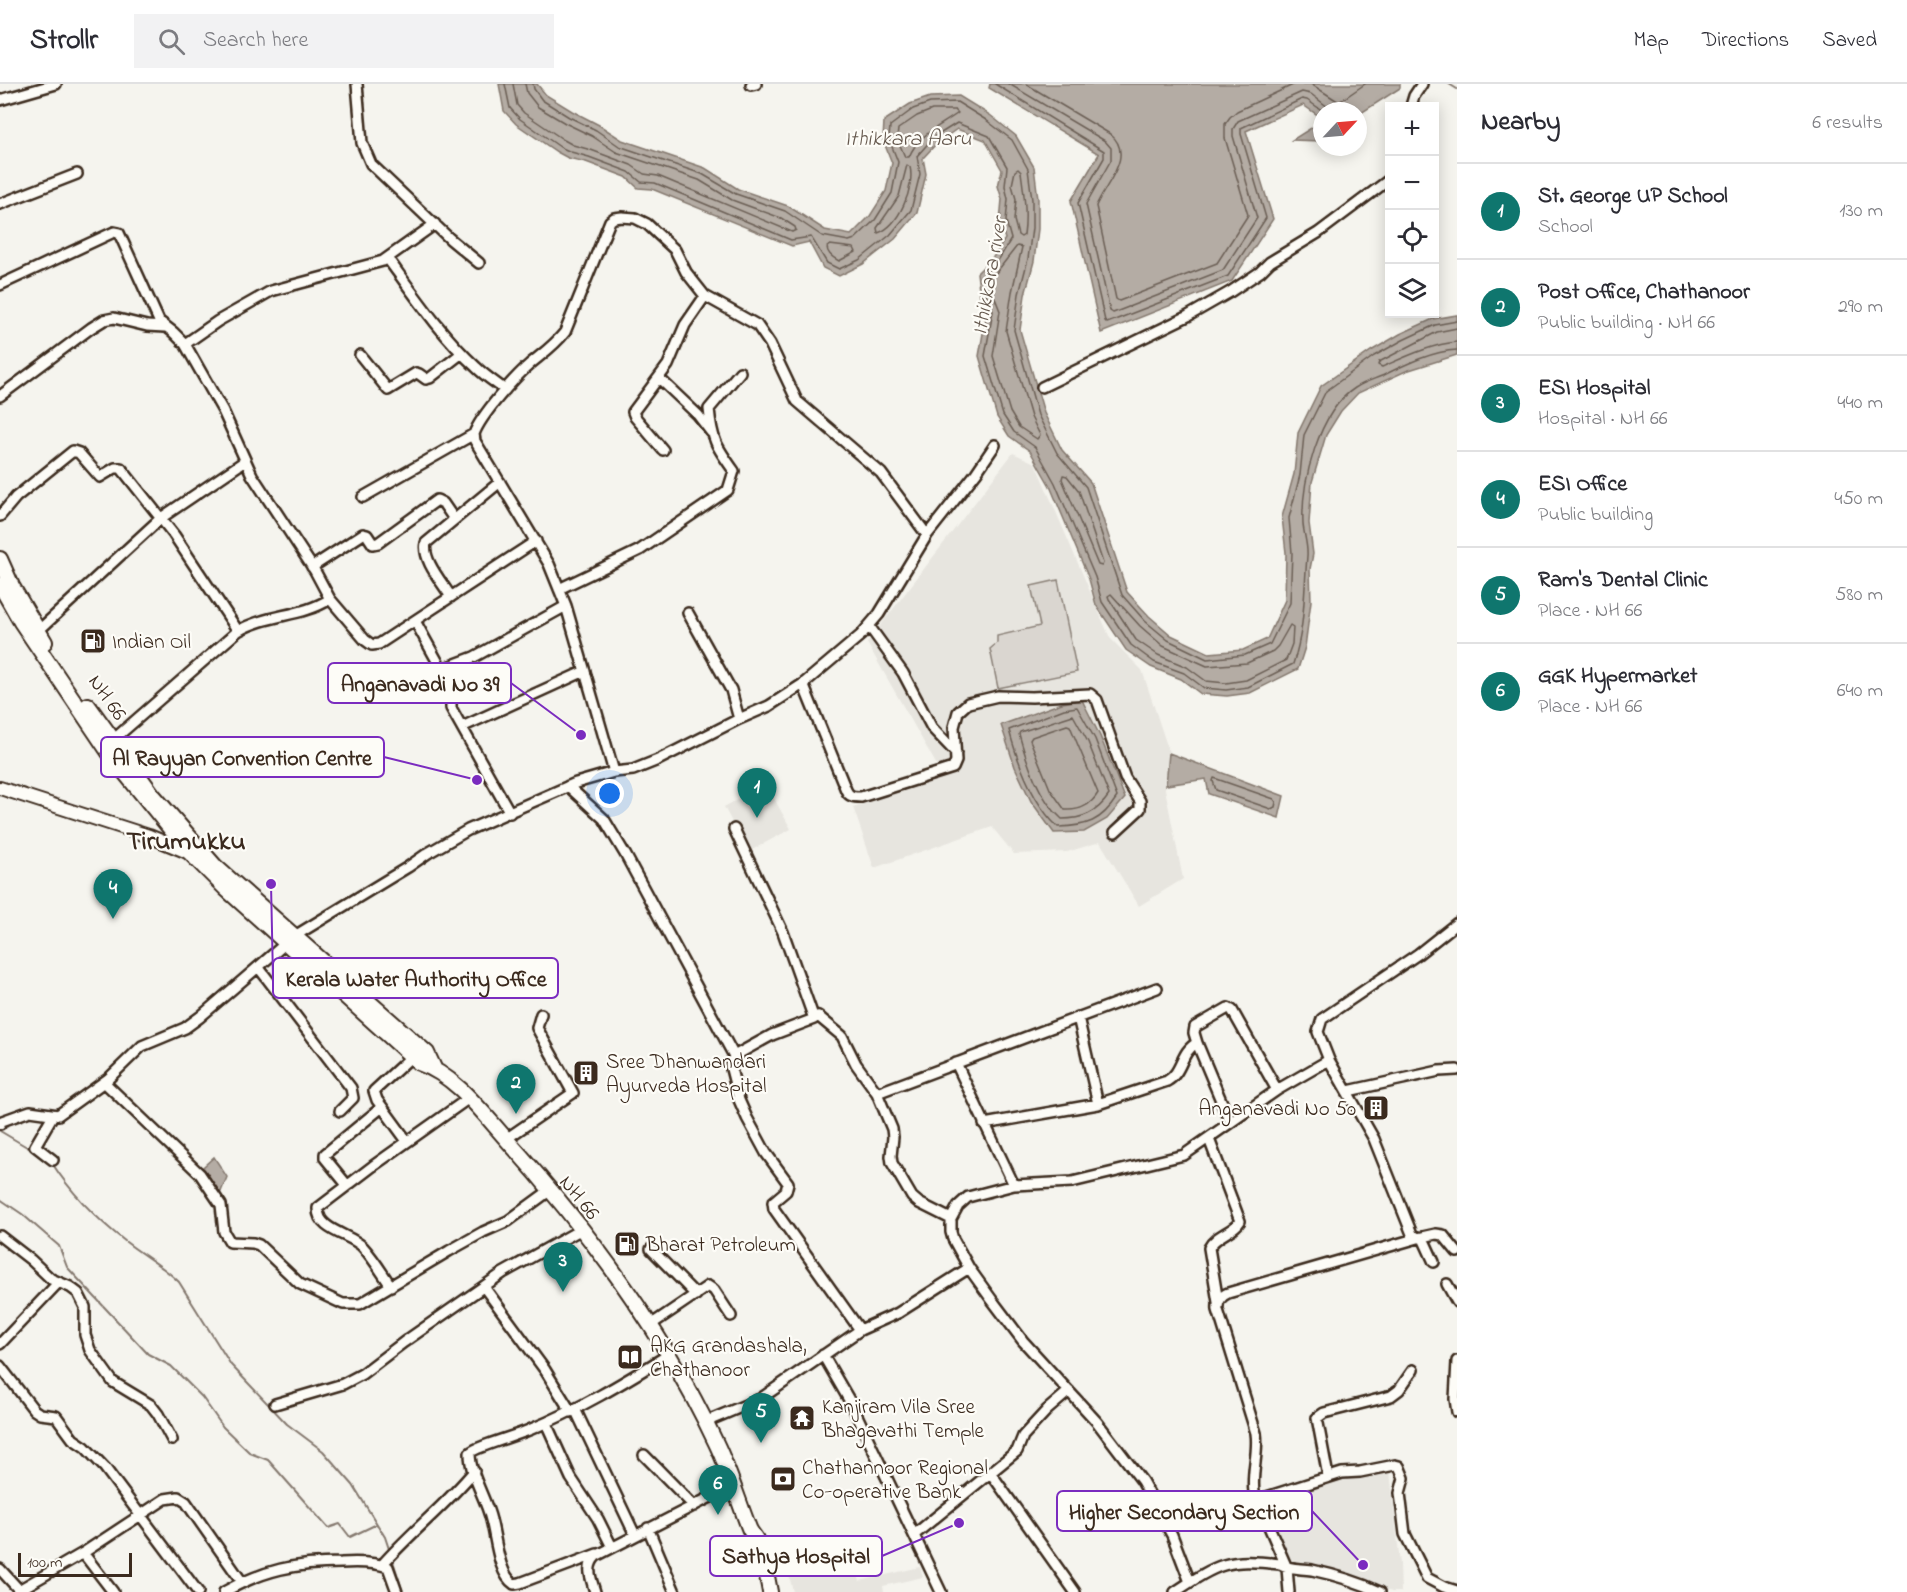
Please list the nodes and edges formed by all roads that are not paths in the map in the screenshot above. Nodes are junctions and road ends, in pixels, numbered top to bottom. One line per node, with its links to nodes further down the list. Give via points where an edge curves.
1 (56, 84): 4 (street)
2 (357, 84): 9 (street, via 362,143 369,160 375,170)
3 (1422, 84): 5 (street)
4 (0, 100)
5 (1412, 102)
6 (77, 174): 8 (street)
7 (1385, 182): 20 (street, via 1230,292)
8 (0, 204)
9 (435, 224): 10 (street); 11 (street)
10 (388, 259): 15 (street, via 271,291); 16 (street)
11 (479, 262)
12 (0, 285): 14 (street, via 117,232 159,322)
13 (705, 296): 19 (street, via 685,325); 21 (street, via 675,250 656,231 635,219 614,218 565,332); 33 (street, via 758,325 797,400 881,473)
14 (168, 328): 15 (street); 22 (street, via 114,318 104,320)
15 (184, 344): 27 (street, via 224,411)
16 (462, 352): 17 (street, via 430,378 416,373 388,390); 21 (street)
17 (360, 355)
18 (740, 372): 23 (street, via 709,409)
19 (659, 378): 23 (street); 26 (street, via 633,415)
20 (1042, 387)
21 (505, 390): 24 (street)
22 (0, 396)
23 (711, 432): 38 (street, via 715,445 734,471 728,490 640,550)
24 (474, 434): 28 (street); 29 (street)
25 (995, 445): 33 (street)
26 (663, 450)
27 (245, 461): 31 (street); 36 (street)
28 (500, 482): 32 (street); 34 (street)
29 (363, 497)
30 (0, 516): 31 (street, via 16,497 76,451 100,477 121,468)
31 (161, 518): 45 (street); 46 (street)
32 (454, 519): 36 (street, via 437,500 378,543 373,544 363,534); 39 (street, via 429,538 425,548)
33 (927, 535): 44 (street)
34 (536, 541): 38 (street); 39 (street)
35 (0, 559): 45 (highway, NH 66)
36 (312, 567): 40 (street)
37 (1, 587): 58 (highway, NH 66, via 112,756)
38 (559, 589): 41 (street)
39 (451, 597): 43 (street)
40 (330, 599): 43 (street, via 364,640 374,646); 46 (street, via 316,607 255,622)
41 (566, 606): 47 (street, via 474,657); 48 (street)
42 (688, 614): 50 (street, via 731,690)
43 (415, 621): 47 (street)
44 (869, 626): 49 (street); 53 (street, via 903,673 932,728)
45 (38, 631): 52 (highway, NH 66)
46 (238, 632): 52 (street)
47 (442, 669): 51 (street, via 453,690 451,708)
48 (585, 670): 51 (street); 54 (street)
49 (803, 684): 50 (street); 53 (street, via 850,796 861,797 950,770 955,765)
50 (739, 719): 54 (street, via 658,760 633,770)
51 (462, 727): 57 (street)
52 (112, 740): 64 (highway, NH 66, via 153,795 215,866)
53 (956, 753): 60 (street, via 956,716 968,703 998,696 1090,694 1097,700 1125,778 1140,801 1140,809)
54 (614, 772): 55 (street)
55 (568, 786): 57 (street); 72 (street, via 606,822)
56 (0, 788): 61 (main road)
57 (510, 813): 64 (street, via 468,830 428,853)
58 (169, 828): 61 (main road); 62 (highway, NH 66)
59 (734, 829): 69 (street, via 783,932)
60 (1115, 832)
61 (149, 836): 62 (main road)
62 (190, 853): 64 (highway, NH 66, via 225,888)
63 (1457, 923): 73 (street, via 1322,1019 1318,1032)
64 (290, 940): 65 (street); 71 (highway, NH 66); 75 (highway, NH 66, via 427,1053)
65 (259, 968): 77 (street, via 185,1028 142,1046); 84 (street, via 351,1088 353,1098)
66 (1157, 988): 68 (street)
67 (541, 1014): 89 (street, via 537,1028 573,1093)
68 (1078, 1017): 74 (street); 82 (street)
69 (814, 1019): 72 (street, via 772,1035); 80 (street, via 818,1016 842,1036)
70 (1197, 1043): 78 (street, via 1195,1027 1231,1009); 82 (street, via 1187,1049 1172,1079); 87 (street)
71 (412, 1056): 75 (highway, NH 66); 83 (street, via 375,1089)
72 (734, 1056): 113 (street, via 730,1065 739,1100 766,1153 788,1183 786,1191 773,1202 774,1209)
73 (1329, 1060): 78 (street); 79 (street)
74 (956, 1063): 80 (street); 88 (street)
75 (434, 1068): 81 (highway, NH 66)
76 (1457, 1070): 79 (street)
77 (104, 1082): 85 (street); 106 (street, via 200,1174 221,1205 224,1232 230,1242 259,1245 300,1284 343,1304 360,1304)
78 (1277, 1090): 87 (street)
79 (1348, 1090): 99 (street, via 1374,1140 1411,1231)
80 (877, 1093): 96 (street, via 892,1129 895,1170 912,1197)
81 (469, 1098): 89 (highway, NH 66); 91 (street)
82 (1098, 1104): 88 (street)
83 (382, 1107): 91 (street); 93 (street, via 325,1154)
84 (340, 1112)
85 (53, 1115): 86 (street, via 30,1111); 92 (street, via 35,1146)
86 (1, 1122)
87 (1230, 1122): 90 (street)
88 (984, 1124): 94 (street)
89 (506, 1139): 95 (highway, NH 66)
90 (1209, 1139): 94 (street, via 1172,1159 1072,1182); 109 (street, via 1240,1218 1238,1225 1218,1237 1209,1248)
91 (407, 1142): 93 (street)
92 (53, 1160)
93 (347, 1185): 106 (street, via 321,1205 318,1214 326,1224 357,1241)
94 (1014, 1185): 96 (street, via 969,1197)
95 (549, 1191): 97 (highway, NH 66); 106 (street, via 508,1221)
96 (951, 1219): 103 (street, via 953,1239)
97 (580, 1230): 107 (street); 112 (highway, NH 66)
98 (0, 1236): 104 (street)
99 (1421, 1238): 101 (street, via 1443,1235); 102 (street); 109 (street, via 1228,1293)
100 (651, 1249): 108 (street)
101 (1457, 1252)
102 (1434, 1262)
103 (969, 1268): 113 (street, via 898,1313); 120 (street, via 1023,1341)
104 (58, 1283): 114 (street); 126 (street, via 75,1289 82,1299 87,1314 86,1341 113,1382 151,1405)
105 (1446, 1284): 110 (street)
106 (391, 1286)
107 (484, 1287): 121 (street, via 362,1374 343,1384); 122 (street)
108 (696, 1295): 111 (street, via 711,1287); 112 (street)
109 (1218, 1302): 132 (street, via 1257,1433 1252,1482)
110 (1457, 1302)
111 (731, 1316)
112 (649, 1326): 115 (highway, NH 66)
113 (860, 1330): 116 (street)
114 (0, 1344)
115 (668, 1355): 122 (street); 124 (highway, NH 66)
116 (823, 1355): 124 (street, via 760,1399); 138 (street, via 852,1405)
117 (1457, 1360): 123 (street)
118 (0, 1366): 134 (street, via 34,1410 56,1416 73,1439 105,1468)
119 (1413, 1370): 130 (street, via 1391,1396 1317,1418)
120 (1069, 1391): 129 (street, via 1023,1436 1017,1451); 146 (street, via 1142,1481 1172,1535)
121 (276, 1404)
122 (573, 1410): 125 (street); 137 (street)
123 (1457, 1412)
124 (705, 1422): 131 (highway, NH 66)
125 (546, 1423): 128 (street, via 471,1450); 139 (street, via 570,1478)
126 (172, 1440)
127 (644, 1455): 133 (street)
128 (474, 1471): 141 (street, via 509,1581 514,1584); 142 (street)
129 (990, 1472): 138 (street); 149 (street)
130 (1328, 1476): 132 (street); 150 (street, via 1399,1466 1404,1478 1400,1493 1405,1534 1427,1578)
131 (734, 1485): 133 (street); 136 (highway, NH 66)
132 (1257, 1500): 143 (street)
133 (694, 1506): 135 (street)
134 (141, 1515): 140 (street); 145 (street, via 165,1499 183,1499); 152 (street)
135 (648, 1528): 137 (street); 156 (street)
136 (750, 1530): 157 (highway, NH 66); 158 (highway, NH 66, via 758,1542)
137 (635, 1535): 139 (street)
138 (914, 1535): 159 (street)
139 (612, 1547): 141 (street)
140 (83, 1553): 147 (street); 148 (street)
141 (597, 1554): 155 (street, via 588,1566)
142 (382, 1565): 145 (street, via 310,1563 276,1569); 154 (street, via 389,1568)
143 (1287, 1568): 146 (street, via 1281,1564 1235,1561 1212,1568); 161 (street); 162 (street, via 1312,1570)
144 (0, 1569): 148 (street)
145 (242, 1582): 153 (street)
146 (1190, 1582): 160 (street)
147 (110, 1589): 151 (street)
148 (20, 1591)
149 (1072, 1591)
150 (1457, 1591)
151 (99, 1592)
152 (198, 1592)
153 (224, 1592)
154 (397, 1592)
155 (595, 1592)
156 (675, 1592)
157 (761, 1592)
158 (770, 1592)
159 (941, 1592)
160 (1175, 1592)
161 (1288, 1592)
162 (1380, 1592)

